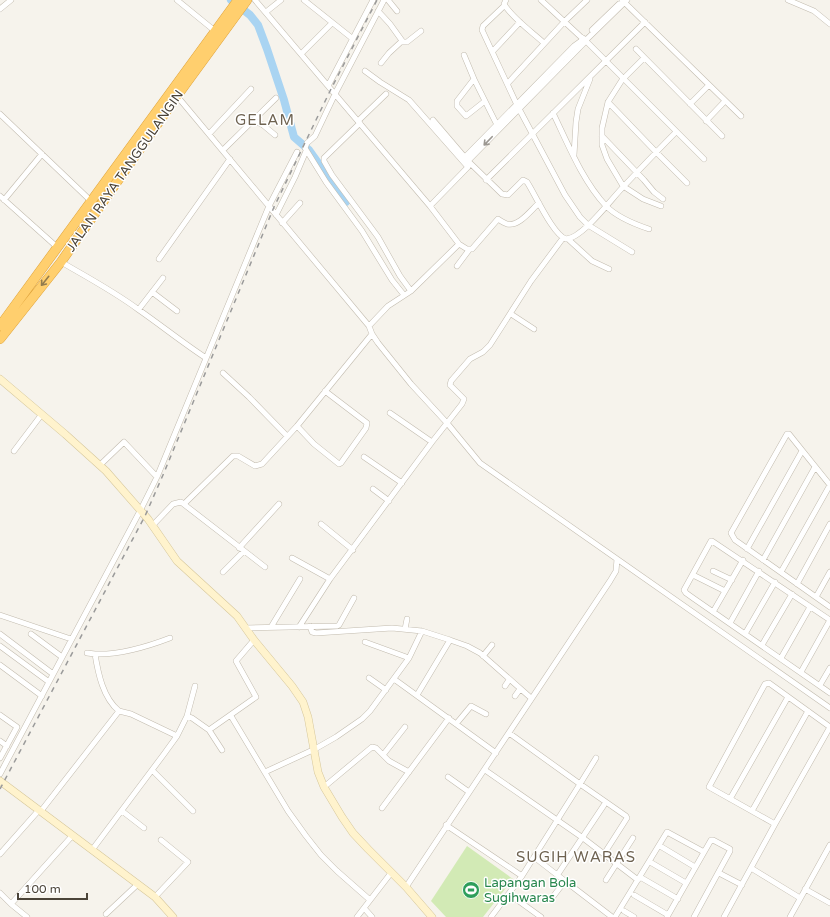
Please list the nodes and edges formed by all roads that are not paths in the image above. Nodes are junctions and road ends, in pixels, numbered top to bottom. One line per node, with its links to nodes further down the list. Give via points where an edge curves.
1 (11, 0): 15 (street)
2 (177, 0): 24 (street)
3 (256, 0): 18 (street)
4 (281, 0): 18 (street)
5 (304, 0): 22 (street)
6 (373, 0): 26 (street)
7 (384, 0): 16 (street)
8 (388, 0): 17 (street)
9 (541, 0): 19 (street)
10 (788, 0): 23 (street, via 814,11)
11 (585, 1): 19 (street)
12 (624, 1): 21 (street); 28 (street, via 606,15)
13 (505, 3): 20 (street); 31 (street, via 482,27)
14 (240, 4): 24 (highway); 47 (highway, JALAN RAYA TANGGULANGIN)
15 (0, 9)
16 (378, 11): 27 (street); 45 (street)
17 (397, 11)
18 (266, 12): 32 (street)
19 (564, 21): 28 (street); 29 (street)
20 (520, 22): 29 (street); 31 (street)
21 (645, 22): 35 (street); 42 (street)
22 (332, 23): 26 (street); 32 (street)
23 (830, 24)
24 (215, 31): 84 (highway)
25 (421, 31): 27 (street, via 407,42)
26 (353, 39): 43 (street)
27 (402, 40): 36 (street)
28 (584, 41): 35 (street); 53 (street)
29 (544, 43): 41 (street)
30 (636, 49): 34 (street)
31 (493, 52): 41 (street)
32 (302, 54): 43 (street)
33 (464, 55): 39 (street)
34 (644, 58): 40 (street); 52 (street)
35 (605, 61): 38 (street); 40 (street)
36 (381, 63)
37 (365, 71): 76 (street, via 409,100)
38 (591, 75): 54 (street); 73 (street, via 578,109)
39 (474, 79): 49 (street); 49 (street, via 457,100 456,106 466,116)
40 (624, 80): 51 (street); 62 (street)
41 (508, 83): 53 (street)
42 (709, 85): 50 (street); 52 (street)
43 (328, 86): 45 (street)
44 (251, 89): 64 (street)
45 (335, 94): 60 (street); 68 (street, via 315,136)
46 (386, 94): 60 (street)
47 (177, 96): 64 (street); 102 (highway, JALAN RAYA TANGGULANGIN)
48 (276, 98): 57 (street)
49 (485, 101): 61 (street)
50 (725, 101): 56 (street); 59 (street)
51 (608, 102): 66 (street); 71 (street)
52 (690, 104): 59 (street)
53 (519, 107): 61 (street); 63 (street)
54 (553, 113): 63 (street); 73 (street)
55 (0, 114): 72 (street)
56 (741, 116)
57 (253, 120): 65 (street); 69 (street)
58 (433, 120): 76 (street)
59 (706, 121): 67 (street)
60 (359, 122): 89 (street); 107 (street, via 324,158 324,161 378,237)
61 (498, 127): 76 (street)
62 (676, 132): 71 (street); 75 (street)
63 (533, 133): 78 (street); 94 (street, via 565,195)
64 (209, 134): 69 (street)
65 (275, 135)
66 (602, 136): 77 (street); 80 (street, via 604,152)
67 (722, 136)
68 (306, 148): 92 (street, via 296,177); 107 (street, via 392,280)
69 (223, 150): 74 (street)
70 (297, 152): 88 (street)
71 (656, 152): 77 (street); 79 (street)
72 (42, 154): 82 (street); 84 (street)
73 (574, 156): 91 (street, via 587,180)
74 (230, 159): 88 (street); 101 (street)
75 (704, 159)
76 (467, 162): 78 (street); 89 (street)
77 (637, 173): 80 (street); 81 (street)
78 (486, 180): 87 (street, via 504,195 508,195 524,180)
79 (687, 183)
80 (623, 186): 85 (street); 91 (street)
81 (654, 192): 83 (street); 85 (street)
82 (2, 198): 98 (street)
83 (663, 199)
84 (92, 201): 98 (highway)
85 (648, 201): 90 (street)
86 (300, 203): 93 (street)
87 (538, 203): 96 (street, via 554,228); 99 (street, via 519,222 508,224 498,220)
88 (269, 206): 92 (street); 116 (street)
89 (430, 206): 97 (street)
90 (661, 206)
91 (607, 207): 94 (street); 95 (street, via 627,220)
92 (276, 215): 93 (street)
93 (282, 223): 112 (street)
94 (588, 225): 96 (street, via 573,237); 100 (street)
95 (649, 229)
96 (565, 239): 104 (street, via 592,261); 110 (street, via 531,281)
97 (459, 244): 99 (street); 107 (street)
98 (57, 247): 111 (highway)
99 (469, 250): 103 (street)
100 (632, 252)
101 (159, 259)
102 (61, 262): 108 (street); 115 (highway, JALAN RAYA TANGGULANGIN, one-way to 115)
103 (457, 266)
104 (609, 269)
105 (163, 278): 106 (street)
106 (152, 292): 108 (street); 109 (street)
107 (408, 293): 112 (street, via 388,306)
108 (139, 309): 116 (street)
109 (177, 311)
110 (511, 314): 113 (street); 122 (street, via 491,343 466,363 450,382 464,399)
111 (0, 326)
112 (369, 326): 114 (street)
113 (534, 329)
114 (372, 334): 119 (street); 122 (street, via 411,384)
115 (0, 339)
116 (206, 358): 131 (street)
117 (223, 373): 124 (street)
118 (0, 379): 121 (street)
119 (325, 391): 123 (street); 123 (street, via 367,423 341,464 314,444)
120 (390, 413): 125 (street)
121 (42, 414): 126 (street); 129 (street)
122 (447, 423): 125 (street); 148 (street, via 484,466)
123 (296, 426): 124 (street)
124 (287, 436): 136 (street, via 259,466 233,456)
125 (433, 440): 132 (street)
126 (14, 451)
127 (802, 451): 130 (street); 143 (street); 143 (street, via 789,434 786,434 731,533 735,540)
128 (364, 458): 132 (street)
129 (100, 465): 131 (street, via 124,442); 138 (street)
130 (816, 467): 133 (street); 147 (street)
131 (157, 477): 138 (street)
132 (402, 483): 135 (street)
133 (830, 485): 153 (street)
134 (373, 488): 135 (street)
135 (389, 501): 144 (street)
136 (184, 504): 141 (street, via 173,504); 142 (street)
137 (279, 504): 142 (street)
138 (140, 512): 141 (street); 180 (street)
139 (321, 524): 144 (street)
140 (830, 524): 160 (street)
141 (153, 525): 177 (street, via 177,561 232,611)
142 (241, 549): 149 (street); 152 (street)
143 (747, 549): 147 (street)
144 (353, 550): 157 (street)
145 (292, 558): 157 (street)
146 (742, 560): 151 (street); 155 (street, via 711,541); 158 (street)
147 (763, 560): 153 (street)
148 (617, 563): 209 (street, via 610,581); 211 (street)
149 (266, 567)
150 (713, 571): 158 (street)
151 (759, 571): 159 (street); 170 (street)
152 (223, 572)
153 (781, 572): 160 (street)
154 (830, 572): 163 (street)
155 (693, 575): 161 (street); 167 (street, via 684,590)
156 (300, 579): 171 (street)
157 (330, 579): 172 (street)
158 (732, 580): 161 (street)
159 (775, 582): 162 (street); 178 (street)
160 (795, 583): 162 (street); 163 (street)
161 (725, 591): 167 (street)
162 (791, 592): 165 (street); 184 (street)
163 (816, 597): 166 (street)
164 (354, 598): 173 (street, via 338,626)
165 (810, 607): 169 (street); 191 (street)
166 (830, 607)
167 (713, 612): 170 (street)
168 (0, 615): 180 (street)
169 (830, 620): 194 (street)
170 (730, 623): 178 (street)
171 (271, 627): 172 (street); 177 (street)
172 (298, 627): 173 (street)
173 (310, 629): 174 (street, via 316,633 406,625)
174 (422, 631): 181 (street); 190 (street)
175 (0, 634): 195 (street)
176 (31, 634): 189 (street)
177 (250, 634): 216 (street, via 236,661 256,697); 227 (street, via 303,702)
178 (745, 634): 184 (street)
179 (170, 638): 188 (street)
180 (71, 640): 189 (street)
181 (450, 640): 187 (street); 206 (street)
182 (365, 642): 190 (street)
183 (492, 644): 187 (street)
184 (762, 645): 191 (street)
185 (0, 646): 199 (street)
186 (87, 653): 188 (street)
187 (486, 653): 198 (street)
188 (95, 656): 212 (street, via 104,691)
189 (62, 657): 195 (street)
190 (409, 658): 197 (street)
191 (781, 658): 194 (street)
192 (0, 665): 207 (street)
193 (830, 668): 200 (street)
194 (801, 672): 200 (street)
195 (53, 674): 199 (street)
196 (369, 678): 204 (street)
197 (394, 679): 204 (street); 206 (street)
198 (509, 680): 202 (street); 203 (street)
199 (49, 682): 207 (street)
200 (820, 685): 205 (street)
201 (195, 686): 217 (street)
202 (505, 686)
203 (520, 689): 208 (street); 209 (street)
204 (386, 690): 227 (street, via 362,720)
205 (830, 693)
206 (417, 695): 218 (street)
207 (42, 696): 237 (street)
208 (516, 696)
209 (532, 696): 223 (street)
210 (788, 697): 213 (street); 243 (street); 243 (street, via 769,683 765,684 709,786 710,789)
211 (830, 708)
212 (119, 711): 224 (street); 246 (street)
213 (808, 711): 221 (street); 249 (street)
214 (0, 714): 226 (street, via 17,727)
215 (486, 714): 219 (street, via 471,706)
216 (231, 716): 222 (street); 235 (street)
217 (189, 717): 222 (street); 224 (street)
218 (449, 718): 219 (street); 236 (street)
219 (456, 724): 229 (street)
220 (405, 726): 230 (street)
221 (830, 727): 251 (street)
222 (209, 730): 228 (street)
223 (509, 733): 229 (street); 240 (street)
224 (177, 736): 233 (street)
225 (0, 741): 226 (street)
226 (7, 746): 231 (street)
227 (315, 749): 235 (street); 241 (street, via 318,772)
228 (222, 750)
229 (496, 753): 234 (street)
230 (383, 755): 236 (street); 241 (street, via 372,747)
231 (0, 758)
232 (596, 758): 240 (street)
233 (152, 770): 247 (street); 248 (street)
234 (485, 770): 242 (street); 250 (street)
235 (265, 772): 288 (street, via 315,848)
236 (409, 772): 245 (street)
237 (0, 774)
238 (448, 777): 242 (street)
239 (0, 781): 246 (street)
240 (580, 784): 250 (street); 263 (street, via 627,817)
241 (324, 787): 269 (street, via 353,833)
242 (469, 792): 252 (street)
243 (730, 799): 249 (street)
244 (604, 805): 255 (street)
245 (382, 808)
246 (40, 810): 254 (street); 262 (street)
247 (122, 811): 253 (street); 260 (street)
248 (193, 811)
249 (752, 811): 251 (street)
250 (558, 820): 255 (street); 264 (street)
251 (775, 824): 268 (street)
252 (446, 825): 272 (street); 279 (street)
253 (144, 828)
254 (72, 836): 260 (street); 290 (street)
255 (583, 838): 263 (street); 271 (street)
256 (633, 838): 266 (street)
257 (161, 840): 284 (street, via 188,862)
258 (830, 845): 280 (street)
259 (660, 846): 261 (street, via 668,832); 265 (street); 267 (street)
260 (92, 850): 278 (street)
261 (704, 852): 267 (street); 270 (street, via 712,840 730,850)
262 (0, 854)
263 (604, 854): 266 (street)
264 (534, 857): 271 (street); 272 (street)
265 (650, 862): 273 (street); 276 (street)
266 (616, 864): 273 (street); 275 (street)
267 (695, 867): 276 (street)
268 (750, 869): 277 (street); 286 (street)
269 (391, 873): 279 (street); 288 (street)
270 (719, 873): 277 (street); 307 (street)
271 (558, 874): 274 (street)
272 (522, 876): 282 (street)
273 (639, 878): 287 (street); 305 (street)
274 (566, 880): 285 (street); 304 (street)
275 (606, 880)
276 (686, 883): 287 (street)
277 (743, 883): 308 (street)
278 (138, 884): 284 (street); 293 (street)
279 (406, 887): 301 (street)
280 (805, 889): 286 (street); 289 (street)
281 (0, 893): 290 (street)
282 (509, 894): 295 (street); 302 (street)
283 (634, 895): 298 (street)
284 (155, 897): 296 (street)
285 (552, 898)
286 (800, 898): 309 (street)
287 (678, 899): 298 (street)
288 (370, 900): 291 (street)
289 (829, 901)
290 (11, 904): 294 (street)
291 (364, 908): 297 (street); 300 (street)
292 (624, 911): 306 (street)
293 (106, 914)
294 (20, 915): 299 (street)
295 (533, 915): 303 (street)
296 (170, 916)
297 (358, 916)
298 (668, 916)
299 (27, 917)
300 (372, 917)
301 (432, 917)
302 (491, 917)
303 (541, 917)
304 (612, 917)
305 (615, 917)
306 (634, 917)
307 (694, 917)
308 (724, 917)
309 (790, 917)

